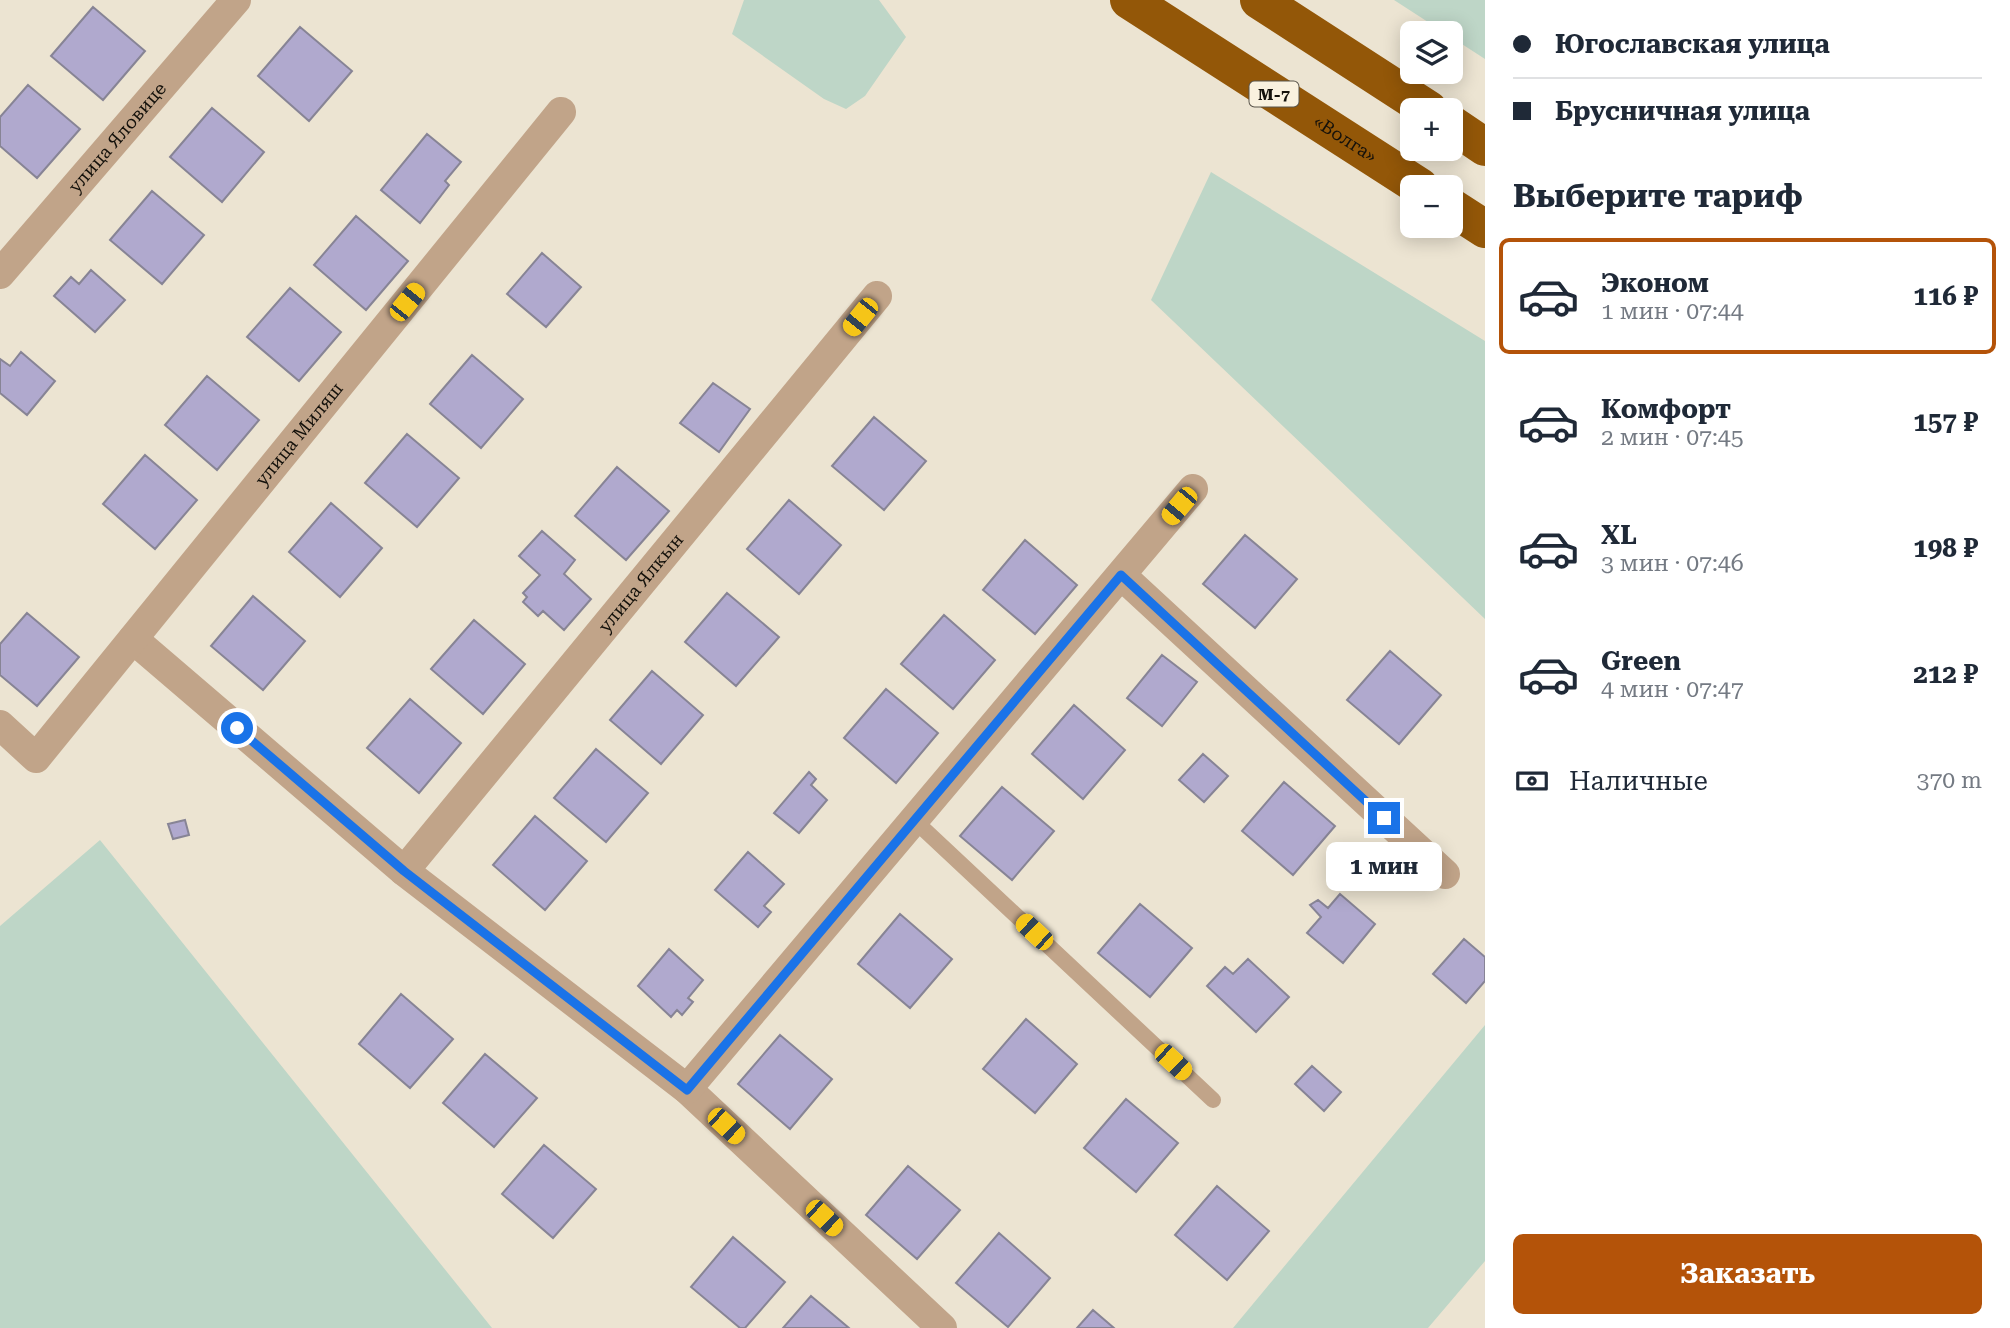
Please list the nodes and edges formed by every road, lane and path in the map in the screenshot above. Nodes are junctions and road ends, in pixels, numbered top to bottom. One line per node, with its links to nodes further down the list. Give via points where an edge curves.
1 (236, 0): 11 (street, улица Яловице)
2 (1129, 0): 8 (highway, «Волга» / М-7)
3 (1259, 0): 4 (highway)
4 (1410, 98)
5 (561, 112): 15 (street, улица Миляш)
6 (1463, 132): 7 (highway)
7 (1485, 147)
8 (1401, 175)
9 (1463, 215): 10 (highway)
10 (1485, 229)
11 (0, 274)
12 (877, 296): 18 (street, улица Ялкын)
13 (1193, 489): 14 (street)
14 (1121, 575): 17 (street); 19 (street)
15 (133, 639): 16 (street, улица Миляш, via 36,758); 18 (street)
16 (0, 725)
17 (914, 820): 20 (street); 21 (lane)
18 (404, 871): 20 (street)
19 (1445, 874)
20 (687, 1090): 22 (street)
21 (1213, 1100)
22 (942, 1328)

